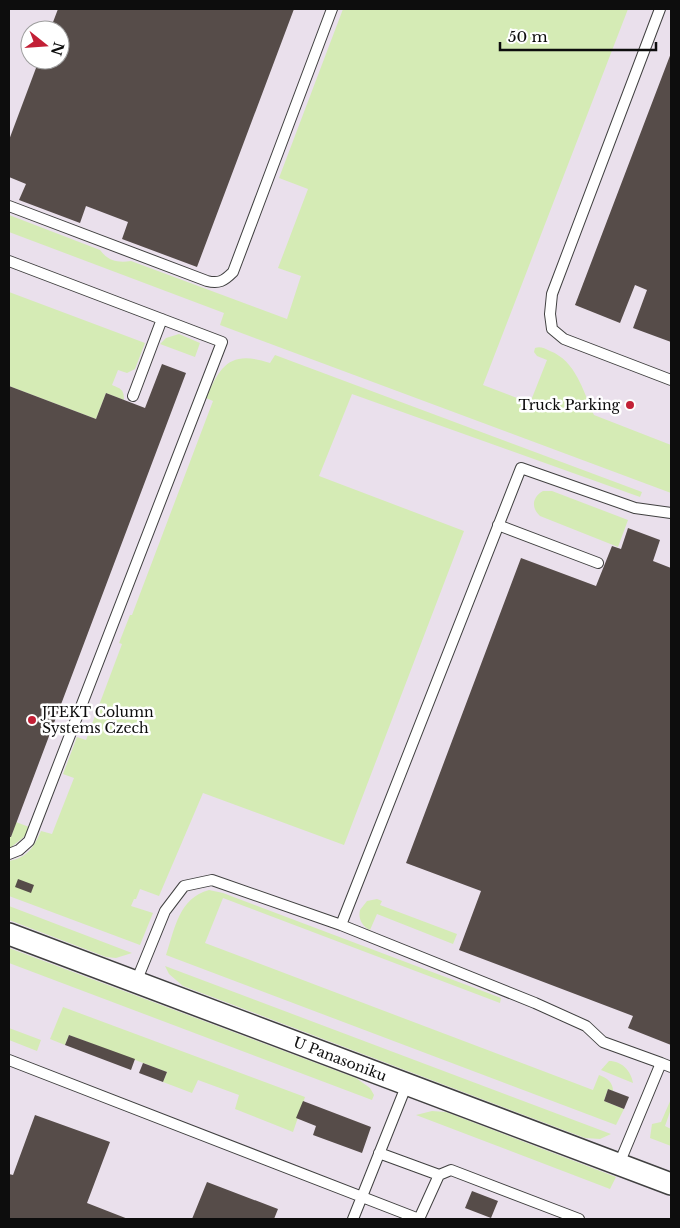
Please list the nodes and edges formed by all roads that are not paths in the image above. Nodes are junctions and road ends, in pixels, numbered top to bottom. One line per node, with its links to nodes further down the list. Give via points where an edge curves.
1 (332, 9): 3 (lane, via 233,272 225,280 207,281)
2 (660, 9): 6 (lane, via 552,294 550,314 552,329 564,340)
3 (9, 206)
4 (9, 261): 5 (lane)
5 (162, 319): 7 (lane); 11 (lane, via 222,342 29,841)
6 (671, 380)
7 (133, 396)
8 (671, 513): 9 (lane, via 635,508 521,468)
9 (498, 525): 10 (lane); 12 (lane)
10 (598, 563)
11 (9, 854)
12 (341, 925): 14 (lane, via 212,880 184,886 165,911); 16 (lane, via 536,1003 586,1026 603,1042)
13 (9, 934): 14 (street, U Panasoniku)
14 (136, 982): 17 (street, U Panasoniku)
15 (9, 1060): 21 (lane)
16 (666, 1065): 20 (lane)
17 (407, 1084): 18 (lane); 20 (street, U Panasoniku)
18 (379, 1153): 22 (lane); 24 (lane)
19 (284, 1155): 21 (lane)
20 (619, 1164): 23 (street, U Panasoniku)
21 (283, 1166): 24 (lane)
22 (439, 1175): 26 (lane); 27 (lane, via 451,1170)
23 (671, 1184)
24 (362, 1197): 25 (lane); 26 (lane)
25 (353, 1219)
26 (419, 1219)
27 (579, 1219)

